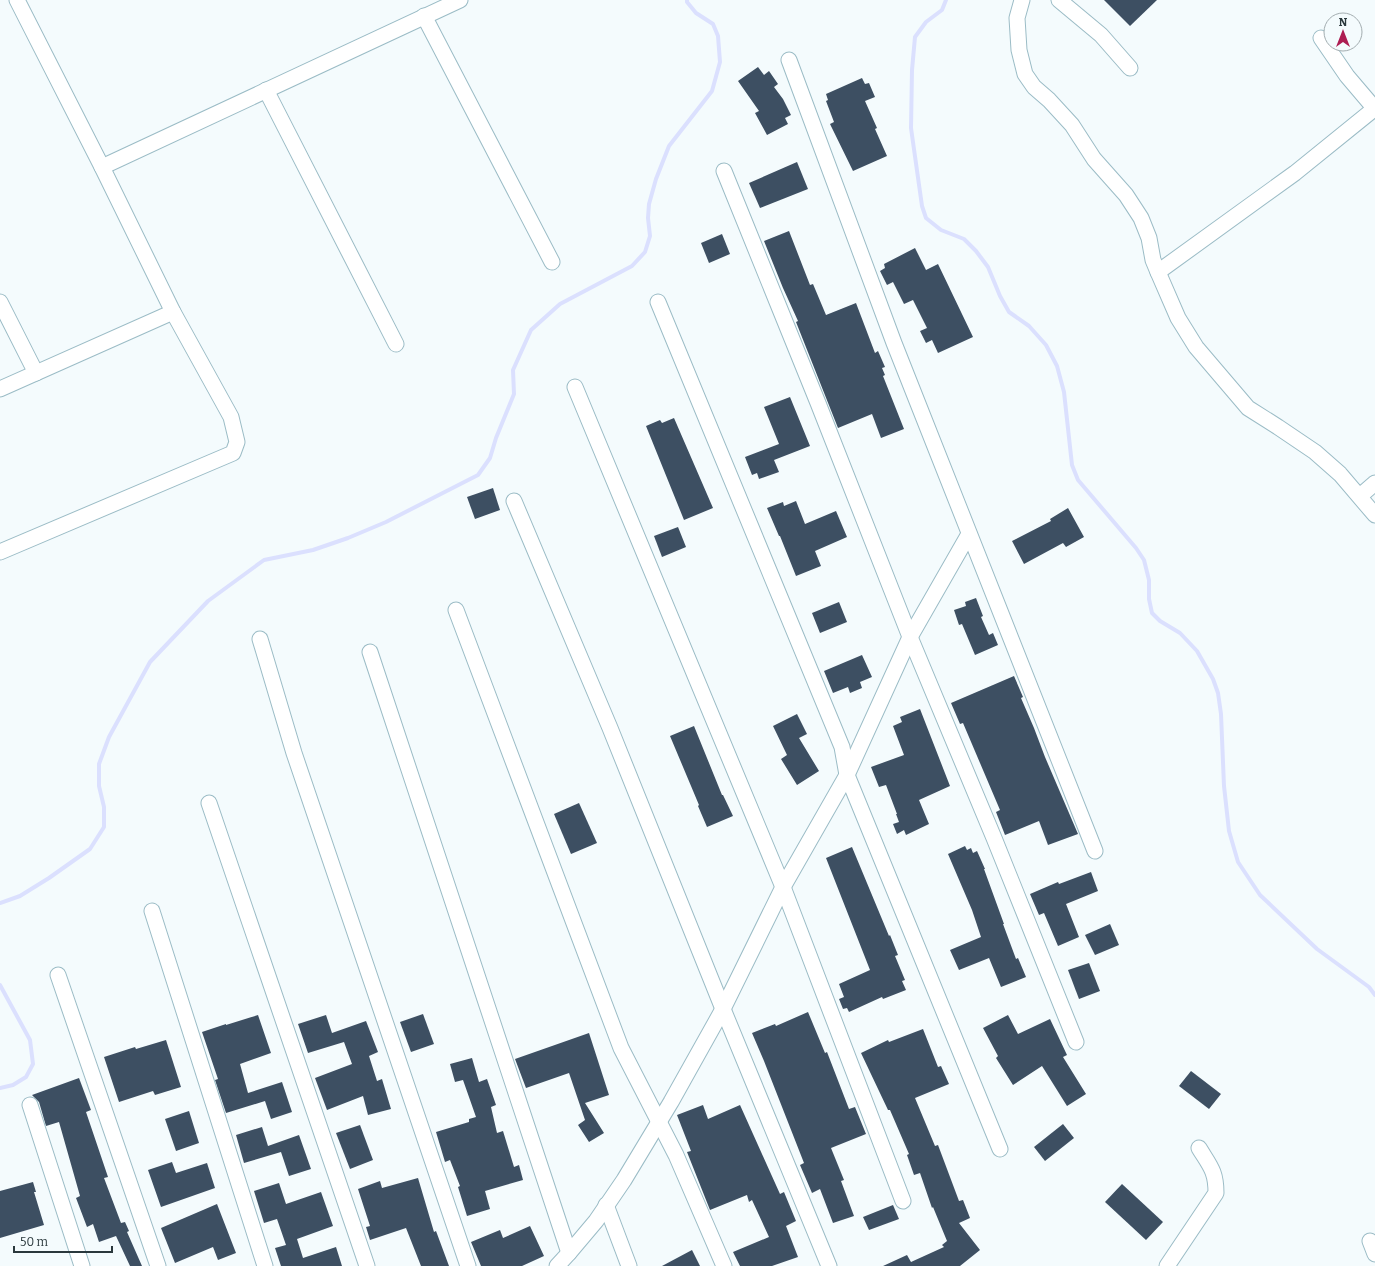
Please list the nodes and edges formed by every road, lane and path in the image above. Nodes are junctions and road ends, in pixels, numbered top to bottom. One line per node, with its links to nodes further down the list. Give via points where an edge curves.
1 (18, 0): 11 (street)
2 (460, 0): 5 (street)
3 (1022, 0): 14 (street, via 1017,18 1019,50 1025,74 1034,87 1072,125 1094,159 1126,195 1141,218)
4 (1059, 0): 8 (street, via 1101,35)
5 (424, 16): 9 (street); 13 (street)
6 (1321, 38): 10 (street, via 1347,76)
7 (789, 60): 26 (street, via 894,343)
8 (1130, 68)
9 (266, 90): 11 (street); 18 (street)
10 (1375, 109): 14 (street, via 1295,173)
11 (102, 166): 17 (street)
12 (724, 171): 29 (street)
13 (552, 262)
14 (1158, 272): 23 (street, via 1178,318 1196,346 1248,408 1315,452)
15 (0, 302): 19 (street)
16 (658, 302): 32 (street, via 842,747)
17 (173, 312): 19 (street); 27 (street, via 231,417 237,442 233,453)
18 (396, 344)
19 (36, 374): 21 (street)
20 (575, 387): 35 (street)
21 (0, 389)
22 (1375, 483): 23 (street)
23 (1360, 496): 25 (street)
24 (514, 501): 38 (street, via 610,728)
25 (1375, 515)
26 (969, 534): 29 (street); 34 (street)
27 (0, 552)
28 (456, 610): 41 (street, via 621,1048)
29 (910, 637): 32 (street); 39 (street)
30 (260, 639): 51 (street, via 297,760)
31 (370, 652): 46 (street)
32 (847, 775): 35 (street); 43 (street)
33 (209, 803): 50 (street)
34 (1095, 851)
35 (783, 887): 38 (street); 44 (street)
36 (152, 911): 49 (street)
37 (58, 976): 48 (street)
38 (723, 1009): 41 (street); 55 (street)
39 (1076, 1042)
40 (30, 1105): 47 (street)
41 (658, 1123): 45 (street); 54 (street, via 676,1155)
42 (1199, 1148): 56 (street, via 1214,1170 1216,1193)
43 (1000, 1149)
44 (903, 1201)
45 (606, 1205): 46 (street); 53 (street)
46 (569, 1254): 52 (street)
47 (82, 1266)
48 (158, 1266)
49 (265, 1266)
50 (367, 1266)
51 (468, 1266)
52 (557, 1266)
53 (629, 1266)
54 (724, 1266)
55 (829, 1266)
56 (1167, 1266)

